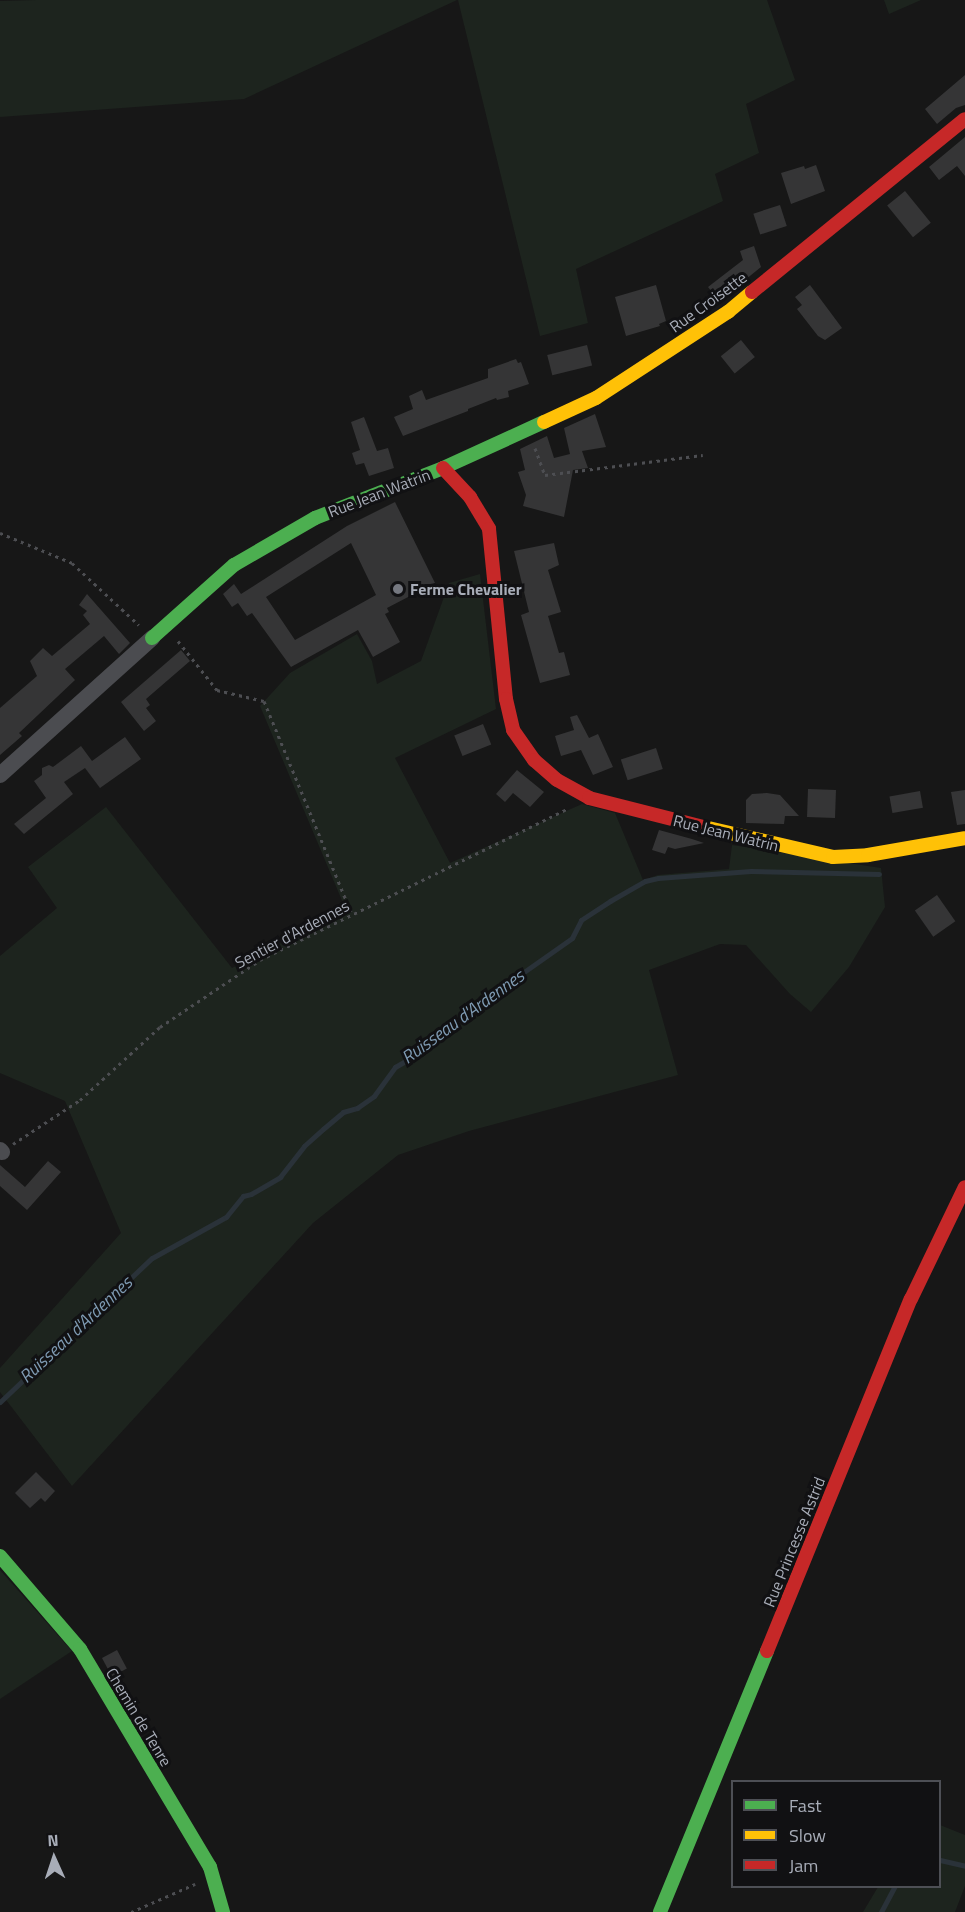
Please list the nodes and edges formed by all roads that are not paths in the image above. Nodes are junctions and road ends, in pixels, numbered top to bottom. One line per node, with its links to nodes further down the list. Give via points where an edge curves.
1 (965, 119): 2 (street, Rue Croisette, via 728,312 596,398)
2 (443, 468): 3 (street, Rue Jean Watrin, via 315,518 234,565); 5 (street, Rue Jean Watrin, via 470,497 489,529 506,699 513,730 534,760 556,780 589,798 833,857 868,855)
3 (158, 632): 4 (street, Rue Jean Watrin)
4 (0, 775)
5 (965, 838)
6 (965, 1187): 9 (street, Rue Princesse Astrid, via 911,1299)
7 (0, 1556): 8 (street, Chemin de Tenre, via 80,1649 214,1875)
8 (223, 1912)
9 (660, 1912)

